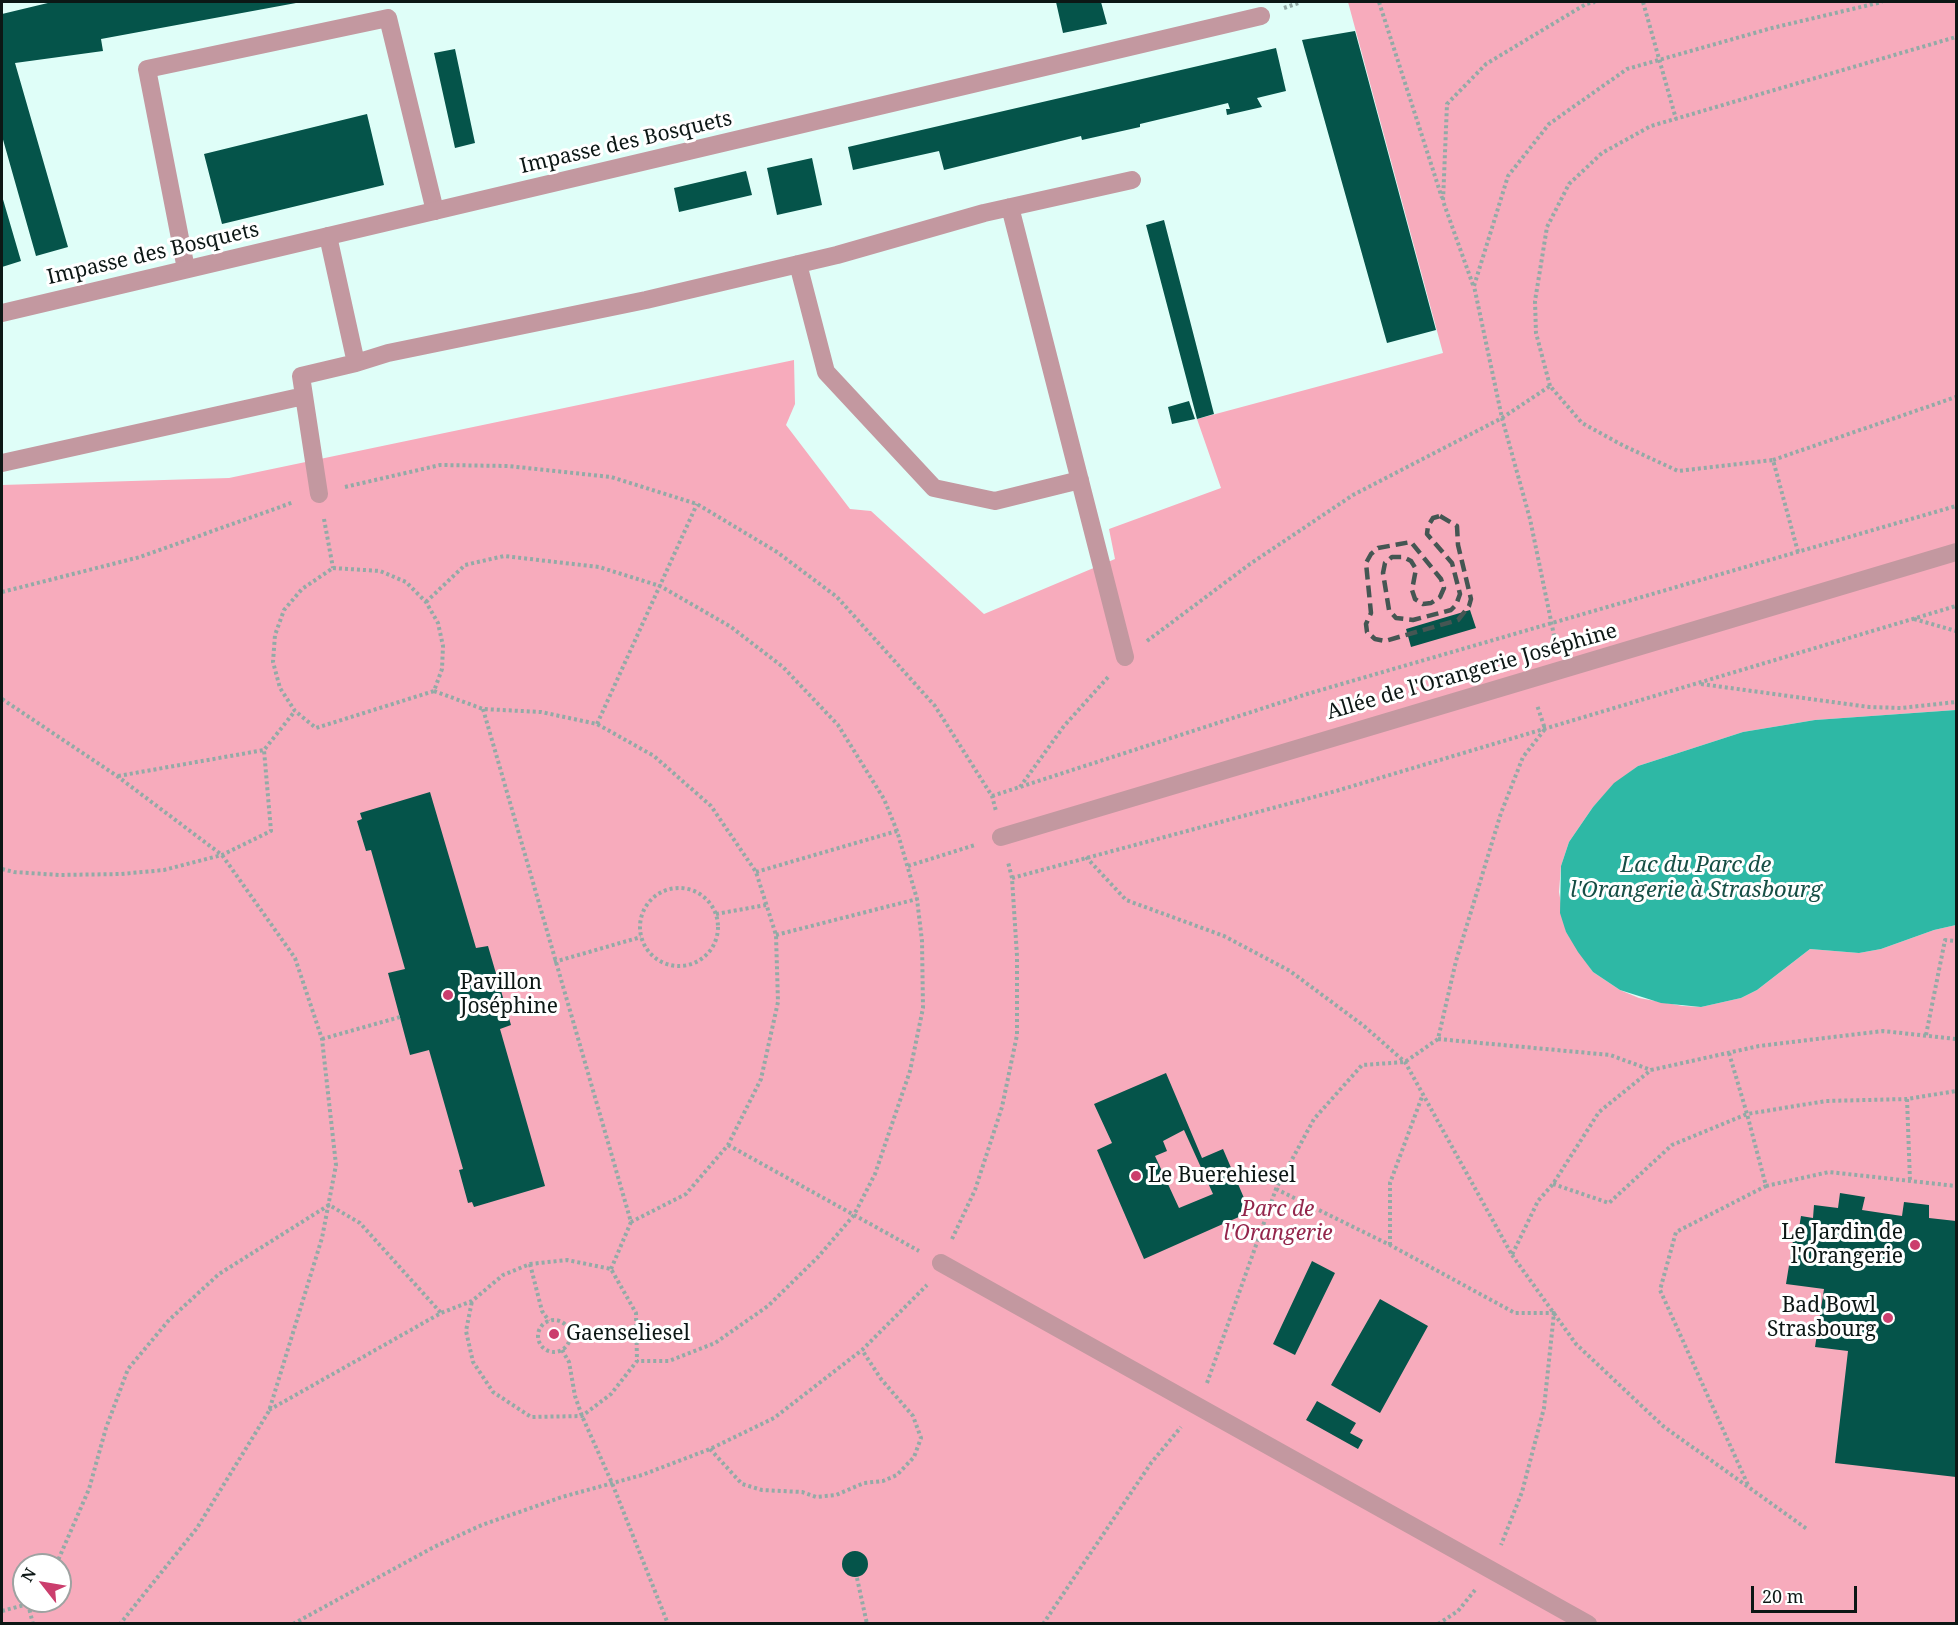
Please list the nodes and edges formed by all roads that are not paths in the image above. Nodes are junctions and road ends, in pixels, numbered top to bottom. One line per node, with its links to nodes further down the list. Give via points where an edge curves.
1 (1261, 16): 4 (street, Impasse des Bosquets)
2 (1132, 180): 3 (street)
3 (1010, 207): 6 (street); 12 (street)
4 (435, 211): 5 (street, Impasse des Bosquets); 7 (street, via 388,18 147,69)
5 (328, 236): 7 (street, Impasse des Bosquets); 9 (street)
6 (798, 264): 9 (street); 12 (street, via 826,372 934,488 995,501)
7 (186, 269): 8 (street, Impasse des Bosquets)
8 (2, 313)
9 (356, 363): 10 (street, via 301,376)
10 (304, 396): 11 (street); 13 (street)
11 (2, 463)
12 (1080, 480): 15 (street)
13 (320, 494)
14 (1956, 552): 16 (street, Allée de l'Orangerie Joséphine)
15 (1125, 657)
16 (1001, 837)
17 (941, 1263): 18 (street)
18 (1588, 1623)

